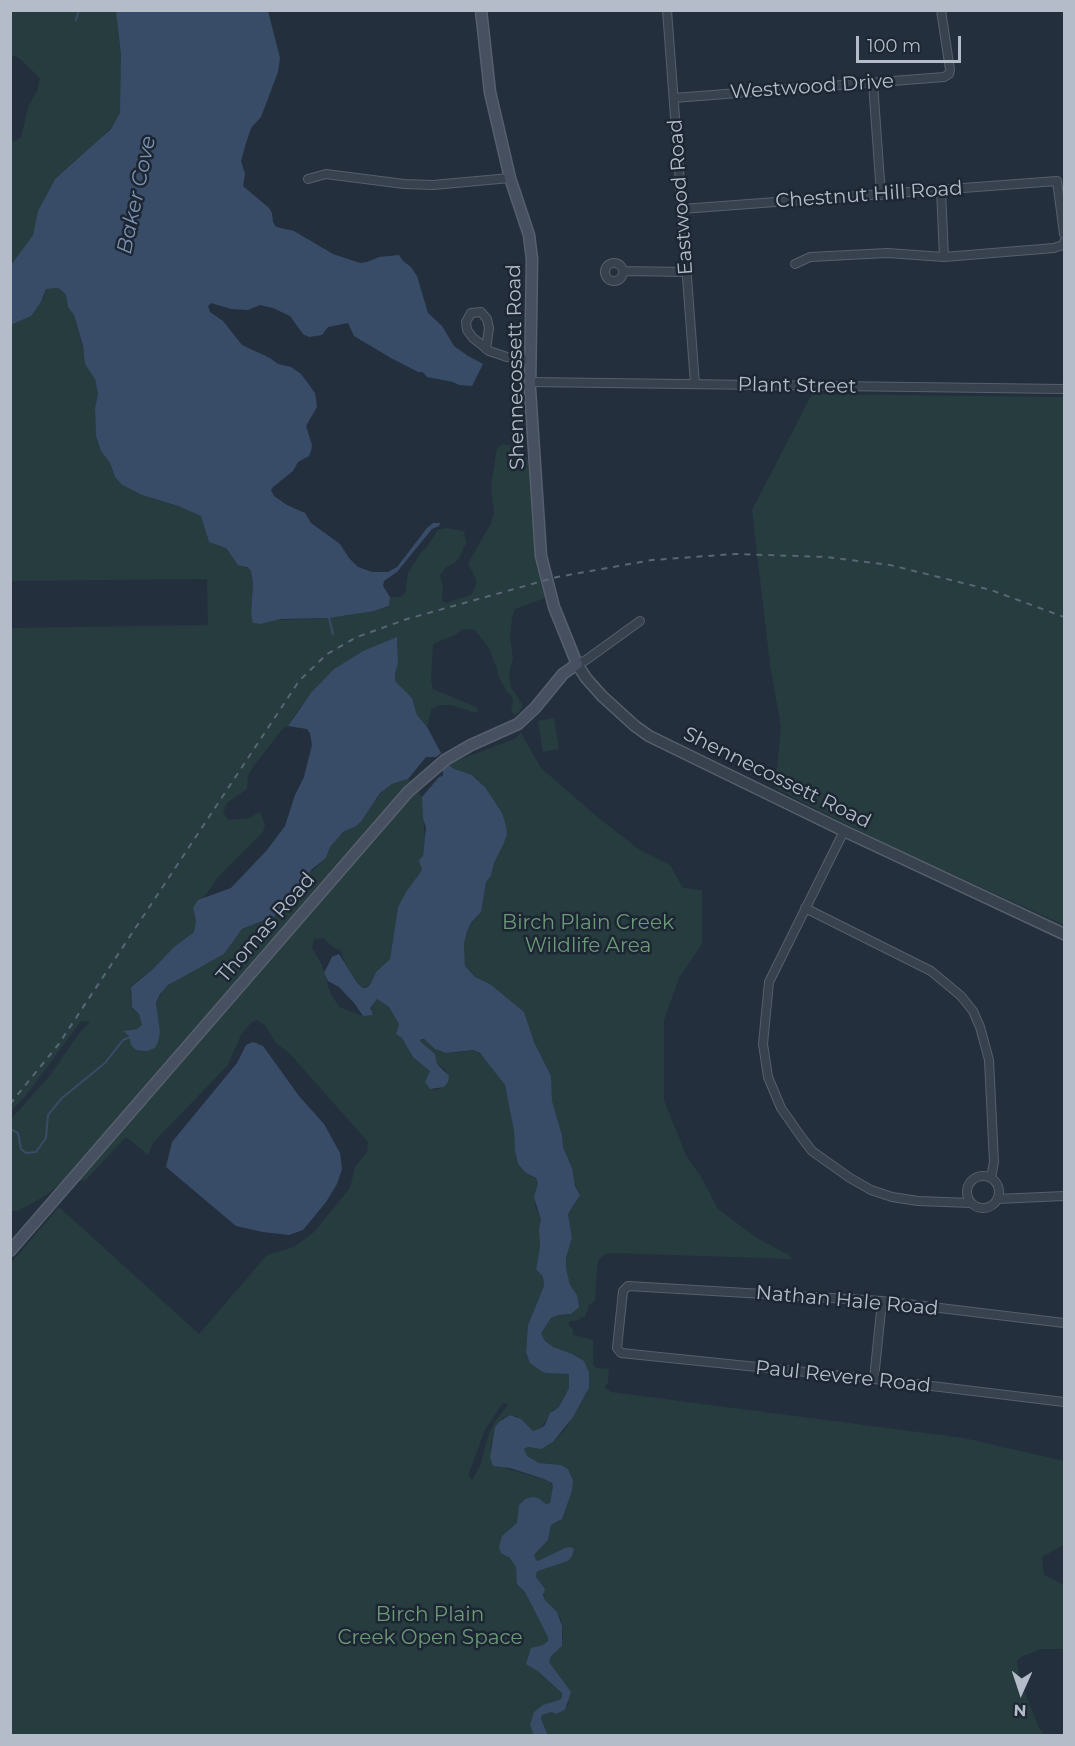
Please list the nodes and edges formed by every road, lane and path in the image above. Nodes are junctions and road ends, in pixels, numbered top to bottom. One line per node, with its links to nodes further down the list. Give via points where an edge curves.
1 (481, 10): 6 (main road, Shennecossett Road, via 490,92)
2 (667, 10): 5 (street, Eastwood Road)
3 (941, 10): 4 (street, Westwood Drive, via 949,74)
4 (873, 83): 5 (street, Westwood Drive); 9 (street)
5 (674, 98): 10 (street, Eastwood Road)
6 (510, 178): 7 (street, via 433,185 326,174); 18 (main road, Shennecossett Road, via 529,235 532,260)
7 (308, 179)
8 (941, 190): 9 (street, Chestnut Hill Road); 11 (street, Chestnut Hill Road, via 1057,181); 13 (street)
9 (881, 195): 10 (street, Chestnut Hill Road)
10 (682, 209): 16 (street, Eastwood Road)
11 (1065, 234)
12 (1065, 242): 13 (street, via 1054,248)
13 (944, 257): 14 (street, via 868,253 810,257)
14 (795, 264)
15 (623, 272): 16 (street)
16 (686, 272): 20 (street, Eastwood Road)
17 (486, 349): 17 (street, via 467,330 471,313 481,312 487,319); 18 (street)
18 (531, 360): 19 (main road, Shennecossett Road)
19 (530, 382): 20 (street, Plant Street); 23 (main road, Shennecossett Road, via 543,563 554,607)
20 (695, 384): 21 (street, Plant Street)
21 (1065, 389)
22 (640, 621): 23 (street)
23 (577, 664): 24 (street, Shennecossett Road, via 602,696 649,736); 33 (main road, Thomas Road, via 518,724 443,761 408,792)
24 (844, 831): 25 (street); 26 (street, Shennecossett Road)
25 (805, 908): 27 (street, via 932,971 973,1011 989,1060 994,1162); 31 (street, via 773,972 766,998 764,1055 781,1108 812,1151 871,1190 918,1201)
26 (1065, 934)
27 (991, 1178): 28 (street, via 976,1177); 30 (street, via 998,1186)
28 (966, 1193): 31 (street); 32 (street)
29 (1065, 1196): 30 (street)
30 (997, 1199): 32 (street, via 986,1208)
31 (951, 1202): 32 (street)
32 (971, 1203)
33 (10, 1251)
34 (882, 1301): 35 (street, Nathan Hale Road); 36 (street, Nathan Hale Road, via 628,1286 623,1291 617,1348); 37 (street)
35 (1065, 1323)
36 (621, 1353): 37 (street, Paul Revere Road)
37 (874, 1379): 38 (street, Paul Revere Road)
38 (1065, 1402)

